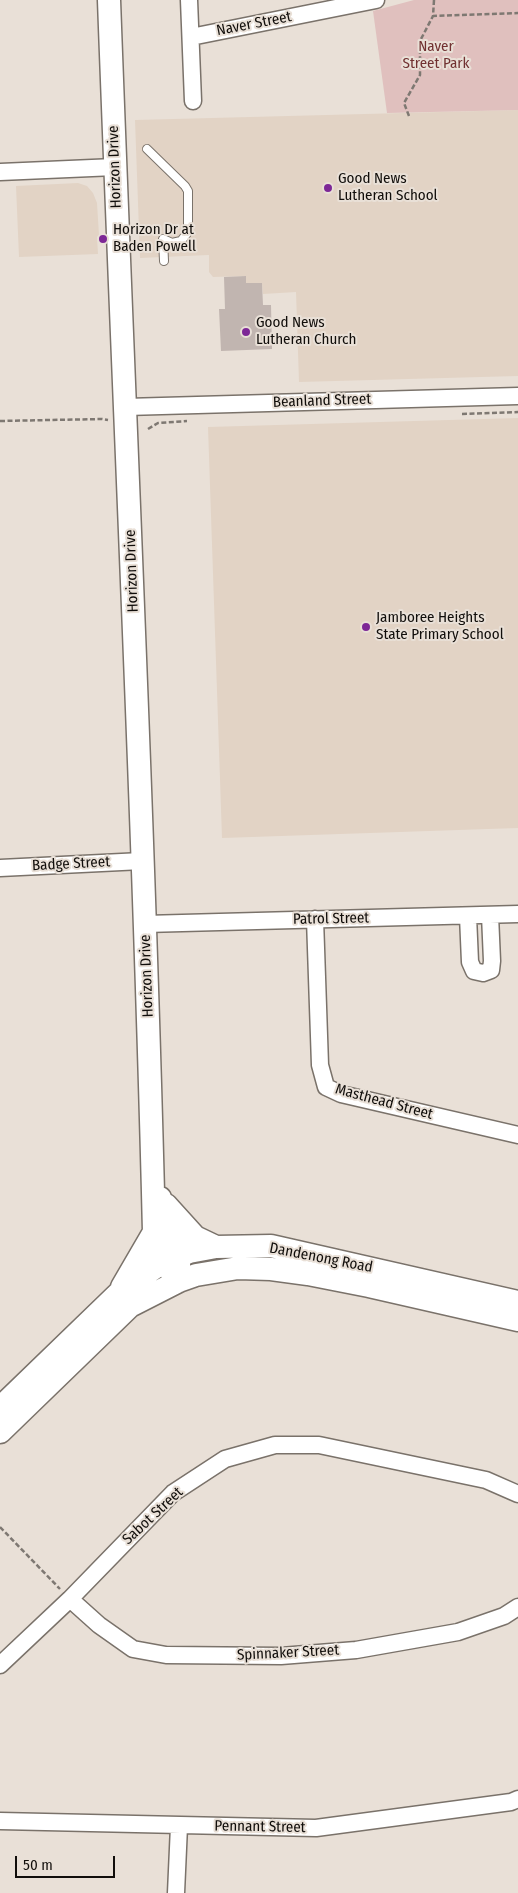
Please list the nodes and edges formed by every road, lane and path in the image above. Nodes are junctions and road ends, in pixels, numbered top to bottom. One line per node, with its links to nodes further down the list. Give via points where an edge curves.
1 (109, 0): 11 (street, Horizon Drive)
2 (189, 0): 7 (street)
3 (376, 0): 7 (street, Naver Street)
4 (434, 0): 6 (path)
5 (518, 14): 6 (path)
6 (432, 16): 9 (path, via 420,41 420,75 404,102)
7 (191, 37): 8 (street)
8 (193, 101)
9 (409, 116)
10 (147, 149): 13 (lane, via 188,191 188,232 181,241 172,243 163,239)
11 (115, 167): 12 (street); 15 (street, Horizon Drive)
12 (0, 172)
13 (164, 260)
14 (518, 396): 15 (street, Beanland Street)
15 (118, 414): 16 (path, via 102,418); 17 (street, Horizon Drive)
16 (0, 421)
17 (142, 861): 18 (street, Badge Street); 23 (street, Horizon Drive)
18 (0, 868)
19 (518, 914): 20 (street, Patrol Street)
20 (490, 915): 21 (street, Patrol Street); 21 (street, via 492,961 490,970 483,974 474,972 470,962)
21 (468, 916): 22 (street, Patrol Street)
22 (315, 919): 23 (street, Patrol Street); 24 (street, Masthead Street, via 320,1065 326,1087 341,1094)
23 (145, 924): 25 (street, Horizon Drive)
24 (518, 1135)
25 (152, 1143): 26 (street, Horizon Drive); 27 (street, Horizon Drive)
26 (161, 1199): 28 (street, via 195,1236); 29 (street, Horizon Drive)
27 (154, 1232): 29 (street, Horizon Drive); 31 (street)
28 (216, 1248): 29 (street, Dandenong Road, via 189,1252); 32 (street, Dandenong Road, via 271,1246)
29 (172, 1259): 30 (street, Horizon Drive); 31 (street, Dandenong Road)
30 (179, 1281): 33 (street, Dandenong Road, via 238,1268 271,1269 361,1284); 35 (street, Dandenong Road, via 130,1306)
31 (119, 1293): 34 (street, Dandenong Road)
32 (518, 1302)
33 (518, 1320)
34 (0, 1408)
35 (0, 1432)
36 (518, 1494): 38 (street, Sabot Street, via 486,1480 319,1445 276,1445 225,1459 173,1493)
37 (0, 1527): 38 (path)
38 (70, 1599): 39 (street, Spinnaker Street, via 99,1625 133,1648 166,1655 281,1656 356,1650 458,1632 504,1616); 40 (street, Sabot Street)
39 (518, 1607)
40 (0, 1665)
41 (518, 1799): 43 (street, Pennant Street, via 316,1828)
42 (0, 1821): 43 (street, Pennant Street)
43 (179, 1826): 44 (street)
44 (176, 1893)

